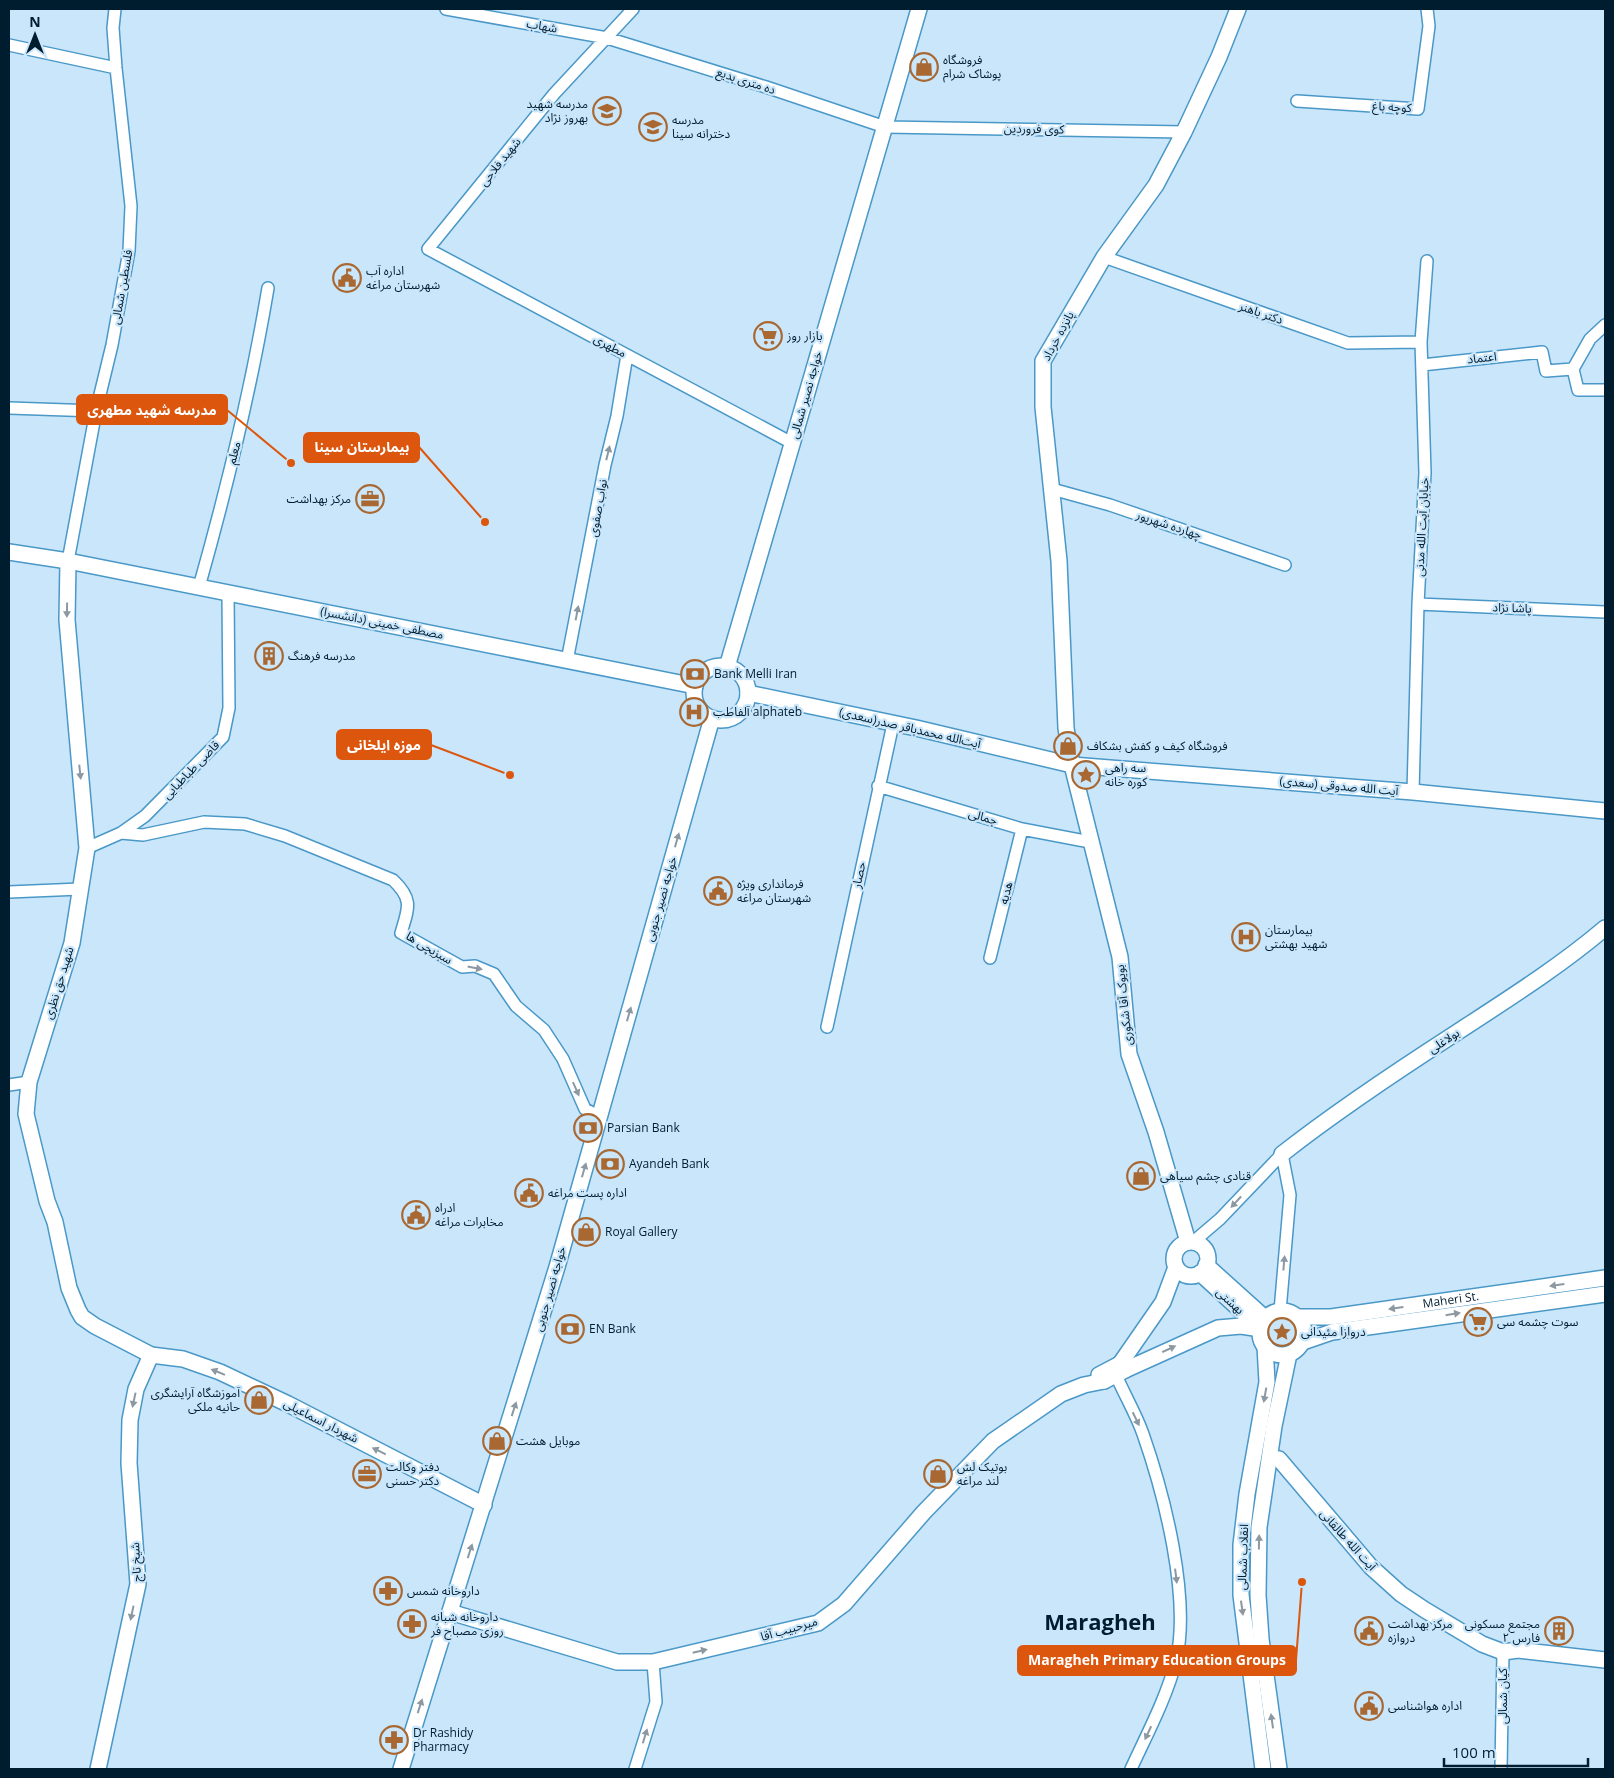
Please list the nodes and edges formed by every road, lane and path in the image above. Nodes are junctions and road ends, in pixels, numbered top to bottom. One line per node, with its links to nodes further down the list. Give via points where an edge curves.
1 (115, 9): 9 (street, فلسطین شمالی)
2 (446, 9): 7 (street, شهاب)
3 (633, 9): 7 (street, شهید فلاحی)
4 (919, 9): 11 (street, خواجه نصیر شمالی)
5 (1238, 9): 12 (street, پانزده خرداد)
6 (1427, 9): 10 (street, کوچه باغ, via 1429,26 1418,109)
7 (607, 38): 11 (street, ده متری بدیع); 13 (street, شهید فلاحی, via 554,94)
8 (9, 45): 9 (street)
9 (116, 68): 24 (street, فلسطین شمالی, via 131,206 130,251)
10 (1297, 101)
11 (885, 127): 12 (street, کوی فروردین); 25 (street, خواجه نصیر شمالی)
12 (1184, 132): 14 (street, پانزده خرداد, via 1156,185)
13 (428, 249): 19 (street, مطهری)
14 (1104, 257): 18 (street, دکتر باهنر, via 1348,343); 26 (street, پانزده خرداد, via 1043,361 1043,407)
15 (1427, 262): 18 (street, خیابان آیت الله مدنی)
16 (268, 288): 30 (street, معلم, via 253,378)
17 (1605, 325): 21 (street, via 1590,339)
18 (1421, 342): 20 (street, خیابان آیت الله مدنی)
19 (627, 355): 25 (street, مطهری); 34 (street, نواب صفوی, one-way to 19)
20 (1422, 365): 21 (street, اعتماد, via 1542,352 1546,371); 32 (street, خیابان آیت الله مدنی, via 1425,473)
21 (1573, 369): 22 (street, via 1578,390)
22 (1605, 390)
23 (9, 408): 24 (street)
24 (96, 411): 28 (street, فلسطین شمالی)
25 (792, 443): 35 (street, خواجه نصیر شمالی)
26 (1052, 489): 29 (street, چهارده شهریور, via 1110,505); 40 (street, پانزده خرداد, via 1059,560 1066,728)
27 (9, 552): 28 (street, مصطفی خمینی (دانشسرا))
28 (68, 561): 30 (street, مصطفی خمینی (دانشسرا)); 47 (street, شهید حق نظری, one-way to 47, via 67,620)
29 (1285, 565)
30 (199, 587): 31 (street, مصطفی خمینی (دانشسرا))
31 (228, 593): 34 (street, مصطفی خمینی (دانشسرا)); 45 (street, قاضی طباطبایی, via 229,708 223,737 146,816)
32 (1418, 604): 33 (street, پاشا نژاد); 42 (street, خیابان آیت الله مدنی)
33 (1605, 612)
34 (567, 661): 36 (street, مصطفی خمینی (دانشسرا))
35 (727, 667): 36 (street, via 719,666 704,672); 37 (street, via 744,679)
36 (695, 686): 38 (street, via 696,702 705,715)
37 (748, 693): 38 (street, via 747,702 735,716 720,720); 39 (street, آیت‌الله محمدباقر صدر(سعدی))
38 (712, 718): 55 (street, خواجه نصیر جنوبی, one-way to 38)
39 (893, 724): 40 (street, آیت‌الله محمدباقر صدر(سعدی)); 41 (street, حصار)
40 (1072, 765): 42 (street, آیت الله صدوقی (سعدی)); 46 (street, بویوک آقا شکوری)
41 (878, 786): 44 (street, جمالی); 52 (street, حصار)
42 (1413, 792): 43 (street, آیت الله صدوقی (سعدی))
43 (1605, 811)
44 (1022, 829): 46 (street, جمالی); 51 (street, هدیه)
45 (121, 833): 47 (street, قاضی طباطبایی); 55 (street, سبزیچی ها, one-way to 55, via 143,835 204,822 245,824 284,836 393,880 405,892 408,903 401,933 462,968 475,966 494,974 516,1006 544,1030 563,1059 585,1109)
46 (1090, 842): 57 (street, بویوک آقا شکوری, via 1120,962 1129,1054)
47 (87, 848): 48 (street, شهید حق نظری)
48 (80, 889): 49 (street); 53 (street, شهید حق نظری, via 72,943)
49 (9, 892)
50 (1605, 928): 56 (street, بولاغلی, via 1528,987 1330,1117)
51 (990, 958)
52 (827, 1027)
53 (29, 1082): 54 (street); 68 (street, شهید حق نظری, via 26,1114 69,1288 78,1310 95,1326)
54 (9, 1085)
55 (600, 1117): 71 (street, خواجه نصیر جنوبی, one-way to 55)
56 (1282, 1154): 57 (street, بولاغلی, one-way to 57, via 1220,1219); 62 (street, one-way to 56, via 1290,1195)
57 (1191, 1242): 58 (street, via 1178,1247 1174,1257); 59 (street, via 1206,1250)
58 (1176, 1267): 59 (street, via 1184,1274); 69 (street, via 1163,1302)
59 (1203, 1269): 64 (street, بهشتی)
60 (1605, 1278): 63 (street, Maheri St., one-way to 63, via 1331,1318)
61 (1605, 1294): 65 (street, Maheri St., one-way to 61, via 1332,1332)
62 (1280, 1311): 63 (street); 64 (street)
63 (1297, 1317): 65 (street, via 1304,1329)
64 (1263, 1324): 66 (street, via 1261,1338); 69 (street, میرحبیب آقا, one-way to 64, via 1218,1328)
65 (1303, 1342): 67 (street)
66 (1265, 1346): 67 (street, via 1276,1354); 80 (street, انقلاب شمالی, one-way to 80, via 1267,1382 1247,1494 1241,1595)
67 (1289, 1354): 70 (street, انقلاب شمالی)
68 (151, 1355): 71 (street, شهردار اسماعیلی, one-way to 68, via 220,1372 183,1359); 76 (street, شیخ تاج, one-way to 76, via 136,1389 130,1420 129,1463 138,1584)
69 (1113, 1373): 75 (street, میرحبیب آقا, one-way to 69, via 818,1623 844,1604 924,1512 993,1441 1054,1399); 79 (street, one-way to 79, via 1142,1432 1167,1514 1180,1621 1176,1659 1167,1691)
70 (1270, 1458): 73 (street, آیت الله طالقانی, via 1279,1459 1371,1567 1401,1594 1482,1644); 81 (street, انقلاب شمالی, one-way to 70, via 1258,1595 1259,1527)
71 (484, 1506): 72 (street, خواجه نصیر جنوبی, one-way to 71)
72 (450, 1612): 75 (street, میرحبیب آقا, via 618,1662); 77 (street, خواجه نصیر جنوبی, one-way to 72)
73 (1503, 1652): 74 (street, آیت الله طالقانی, via 1518,1650); 82 (street, کیان شمالی)
74 (1605, 1660)
75 (653, 1662): 78 (street, one-way to 75, via 656,1702)
76 (98, 1769)
77 (402, 1769)
78 (635, 1769)
79 (1131, 1769)
80 (1263, 1769)
81 (1279, 1769)
82 (1501, 1769)

